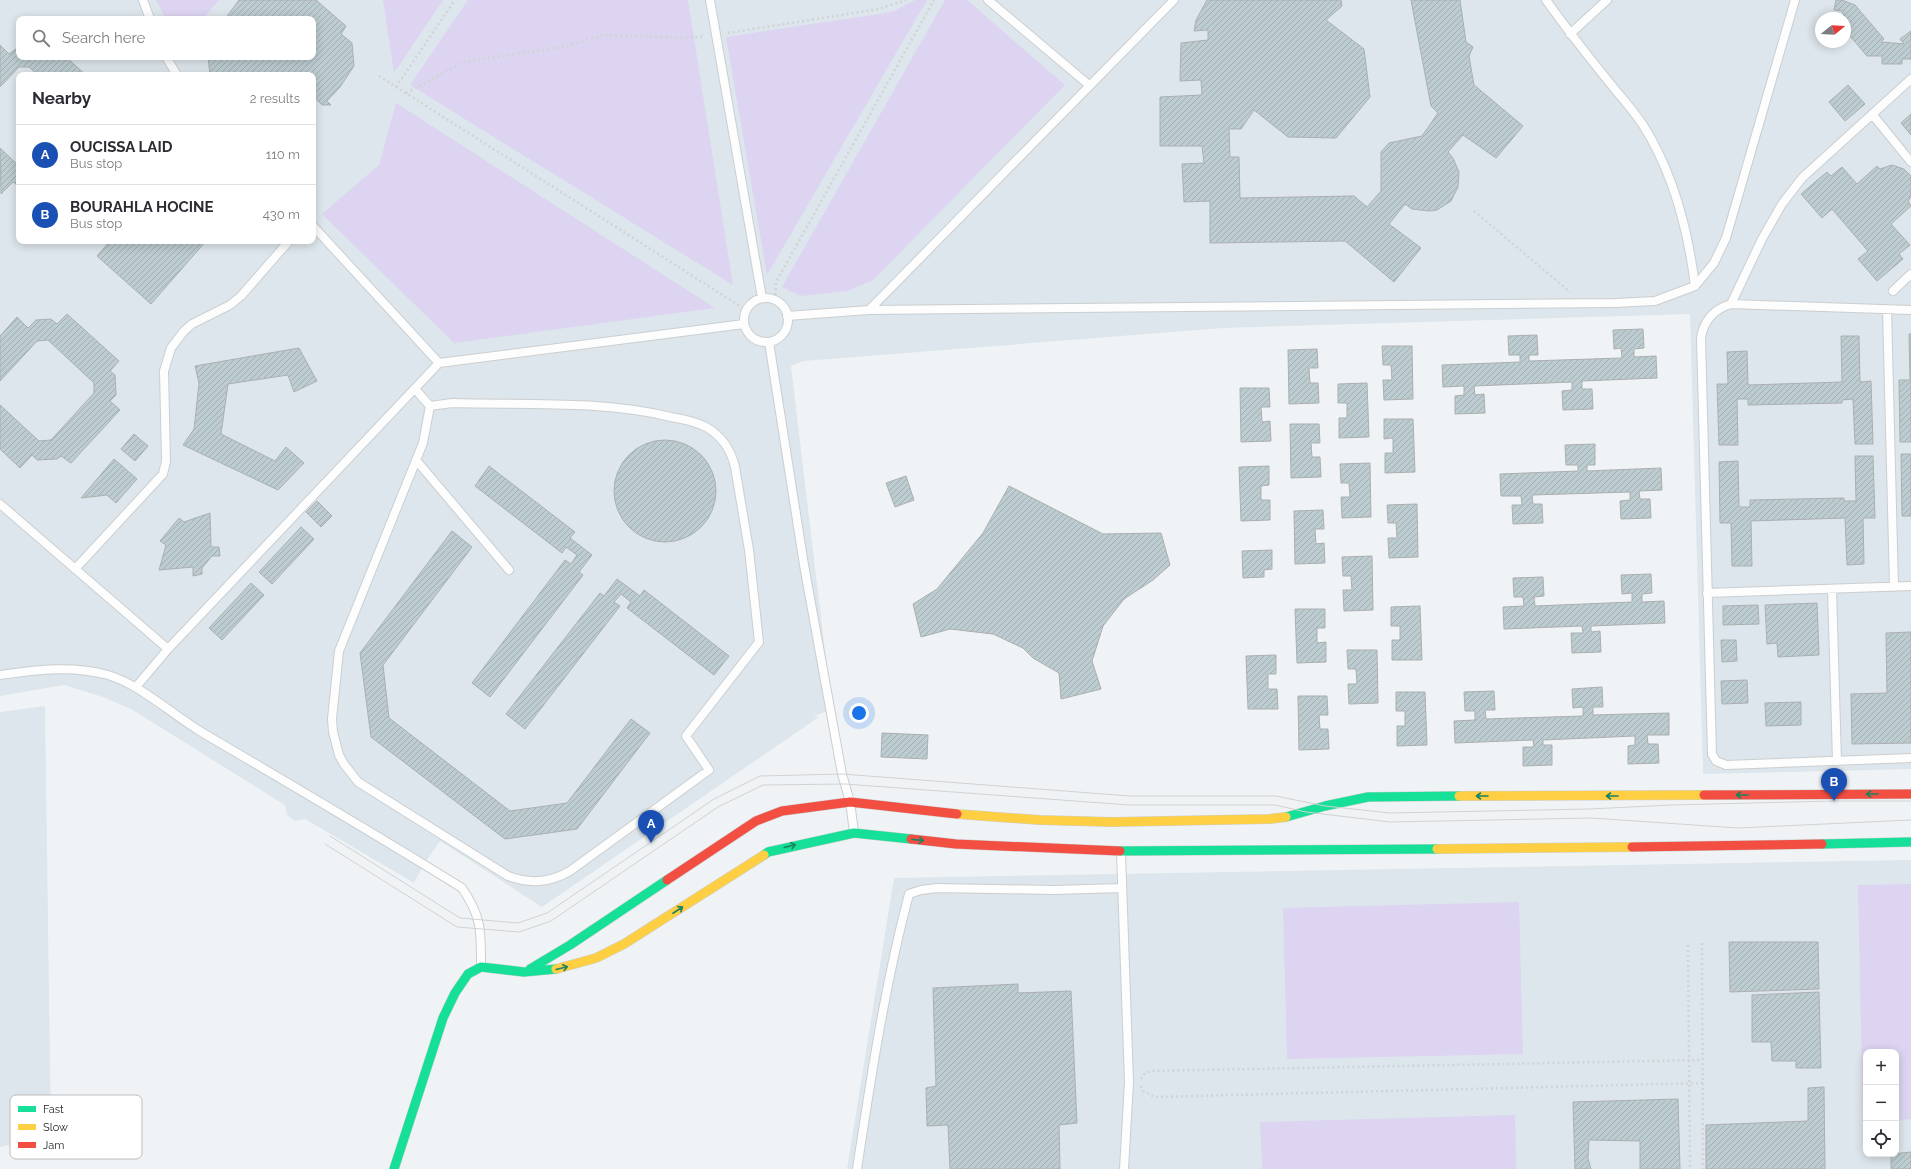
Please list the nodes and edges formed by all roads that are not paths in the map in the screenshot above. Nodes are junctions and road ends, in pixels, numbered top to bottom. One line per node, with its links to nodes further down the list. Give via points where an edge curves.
1 (143, 0): 8 (lane)
2 (710, 0): 21 (lane)
3 (988, 0): 13 (lane)
4 (1174, 0): 13 (lane)
5 (1546, 0): 9 (lane)
6 (1607, 0): 9 (lane)
7 (1795, 0): 19 (lane, via 1726,238 1714,263)
8 (149, 16)
9 (1570, 34): 19 (lane, via 1642,125 1659,155 1673,186 1683,219 1691,252)
10 (168, 60): 11 (lane)
11 (175, 72)
12 (1911, 79): 14 (lane)
13 (1089, 85): 24 (lane)
14 (1872, 114): 15 (lane); 22 (lane, via 1802,178 1790,194 1762,239)
15 (1911, 162)
16 (316, 229): 29 (lane)
17 (286, 244): 34 (lane, via 241,296 230,305 192,324 171,348 164,371 166,462 163,474)
18 (1911, 274): 20 (lane)
19 (1695, 286): 24 (lane, via 1655,300 1584,303)
20 (1893, 291)
21 (762, 298): 26 (lane, via 775,300 785,309); 27 (lane, via 750,304 746,310)
22 (1731, 304): 23 (lane); 39 (lane, via 1710,316 1701,338)
23 (1887, 309): 25 (lane); 37 (lane)
24 (869, 310): 26 (lane)
25 (1911, 310)
26 (787, 316): 28 (lane, via 787,323 781,336)
27 (744, 324): 28 (lane, via 750,336 762,342); 29 (lane)
28 (769, 342): 46 (lane, via 804,565 842,774)
29 (439, 363): 30 (lane)
30 (415, 389): 31 (lane); 40 (lane)
31 (430, 406): 32 (lane, via 423,443); 32 (lane, via 452,403 586,406 646,411 705,426 722,440 735,467 749,550 759,642 686,736 709,770 570,871 552,880 530,882 508,876 358,782 344,764 335,744 332,719 339,650)
32 (416, 460): 35 (lane)
33 (0, 504): 34 (lane)
34 (75, 569): 40 (lane)
35 (509, 570)
36 (1911, 586): 37 (lane)
37 (1894, 587): 38 (lane)
38 (1832, 589): 39 (lane); 44 (lane)
39 (1707, 593): 44 (lane, via 1711,750 1714,758 1726,765)
40 (168, 649): 42 (lane)
41 (0, 675): 42 (lane, via 51,668 81,669 109,676)
42 (136, 687): 53 (lane, via 187,723 462,888 479,920)
43 (1911, 758): 44 (lane)
44 (1836, 761)
45 (1911, 794): 46 (street, one-way to 46, via 1368,797 1286,817 1112,822 943,813)
46 (850, 802): 47 (street); 48 (lane)
47 (830, 805): 49 (street, via 840,809 844,817 842,829); 54 (street, via 782,811 756,821 570,945)
48 (854, 833): 49 (street); 51 (street, one-way to 51, via 956,844)
49 (831, 837): 54 (street, one-way to 49, via 552,970 596,958 624,944 768,852)
50 (1911, 842): 51 (street, via 1512,849)
51 (1121, 851): 52 (lane)
52 (1122, 888): 56 (lane, via 937,888 909,894 872,1070); 57 (lane, via 1129,1082)
53 (481, 967): 54 (street); 55 (street, via 468,974 443,1018)
54 (524, 972)
55 (394, 1169)
56 (857, 1169)
57 (1124, 1169)

